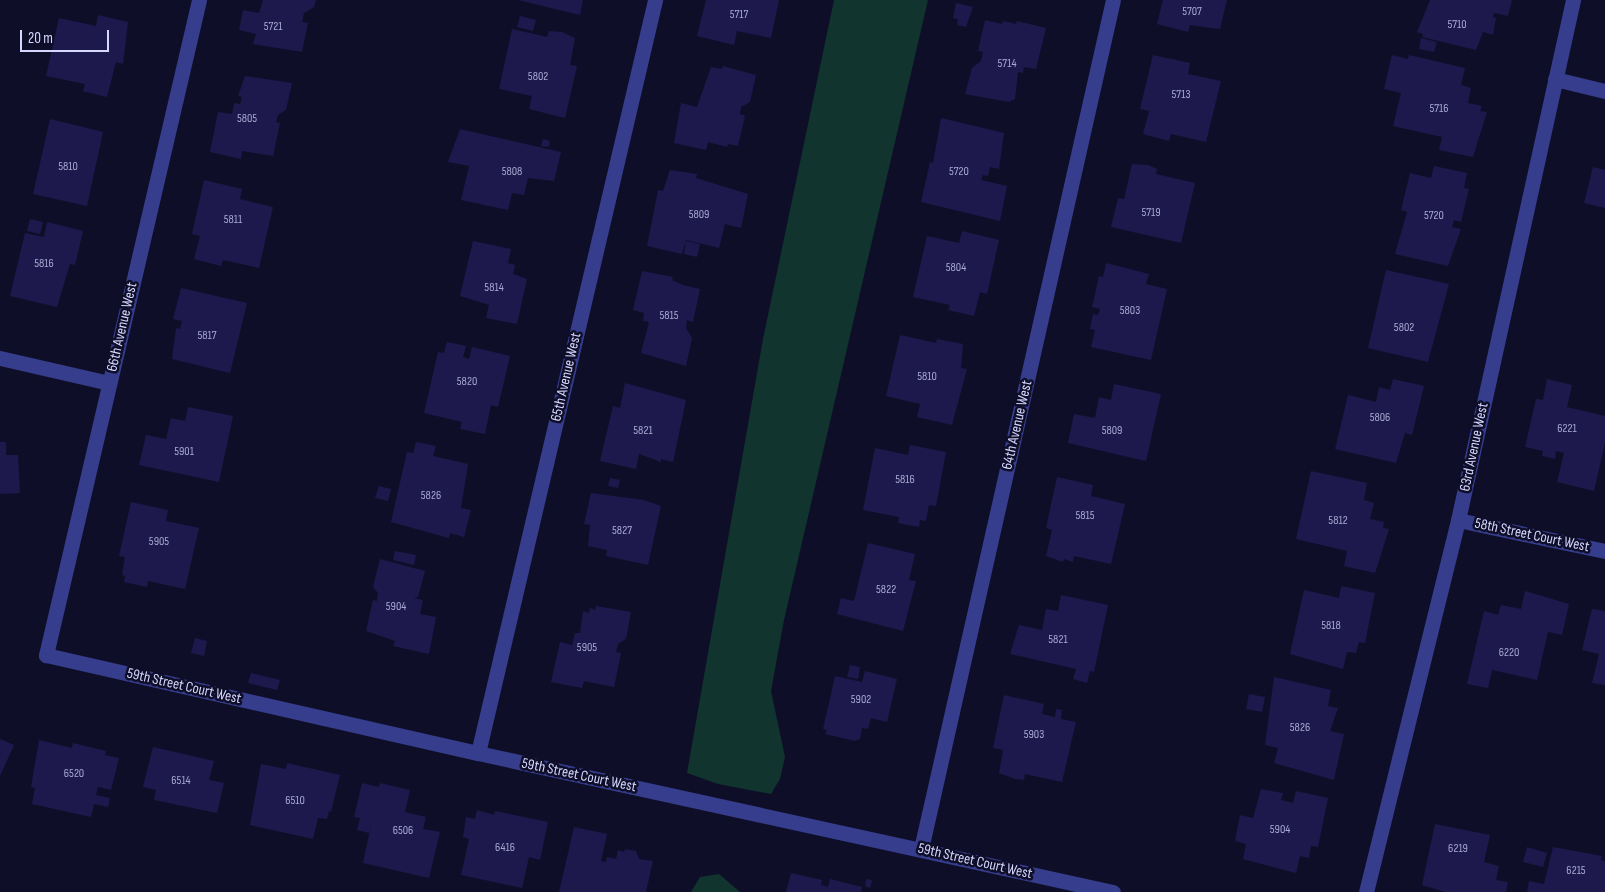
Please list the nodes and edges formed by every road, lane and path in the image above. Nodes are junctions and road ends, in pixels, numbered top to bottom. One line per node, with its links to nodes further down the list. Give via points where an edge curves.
1 (199, 0): 8 (street, 66th Avenue West)
2 (655, 0): 12 (street, 65th Avenue West)
3 (1113, 0): 13 (street, 64th Avenue West)
4 (1573, 0): 5 (street, 63rd Avenue West)
5 (1555, 80): 6 (street); 9 (street, 63rd Avenue West)
6 (1605, 91)
7 (0, 358): 8 (street)
8 (109, 383): 11 (street, 66th Avenue West)
9 (1458, 520): 10 (street, 58th Street Court West); 15 (street, 63rd Avenue West)
10 (1605, 551)
11 (46, 655): 12 (street, 59th Street Court West)
12 (478, 753): 13 (street, 59th Street Court West)
13 (921, 849): 14 (street, 59th Street Court West)
14 (1113, 892)
15 (1366, 892)

